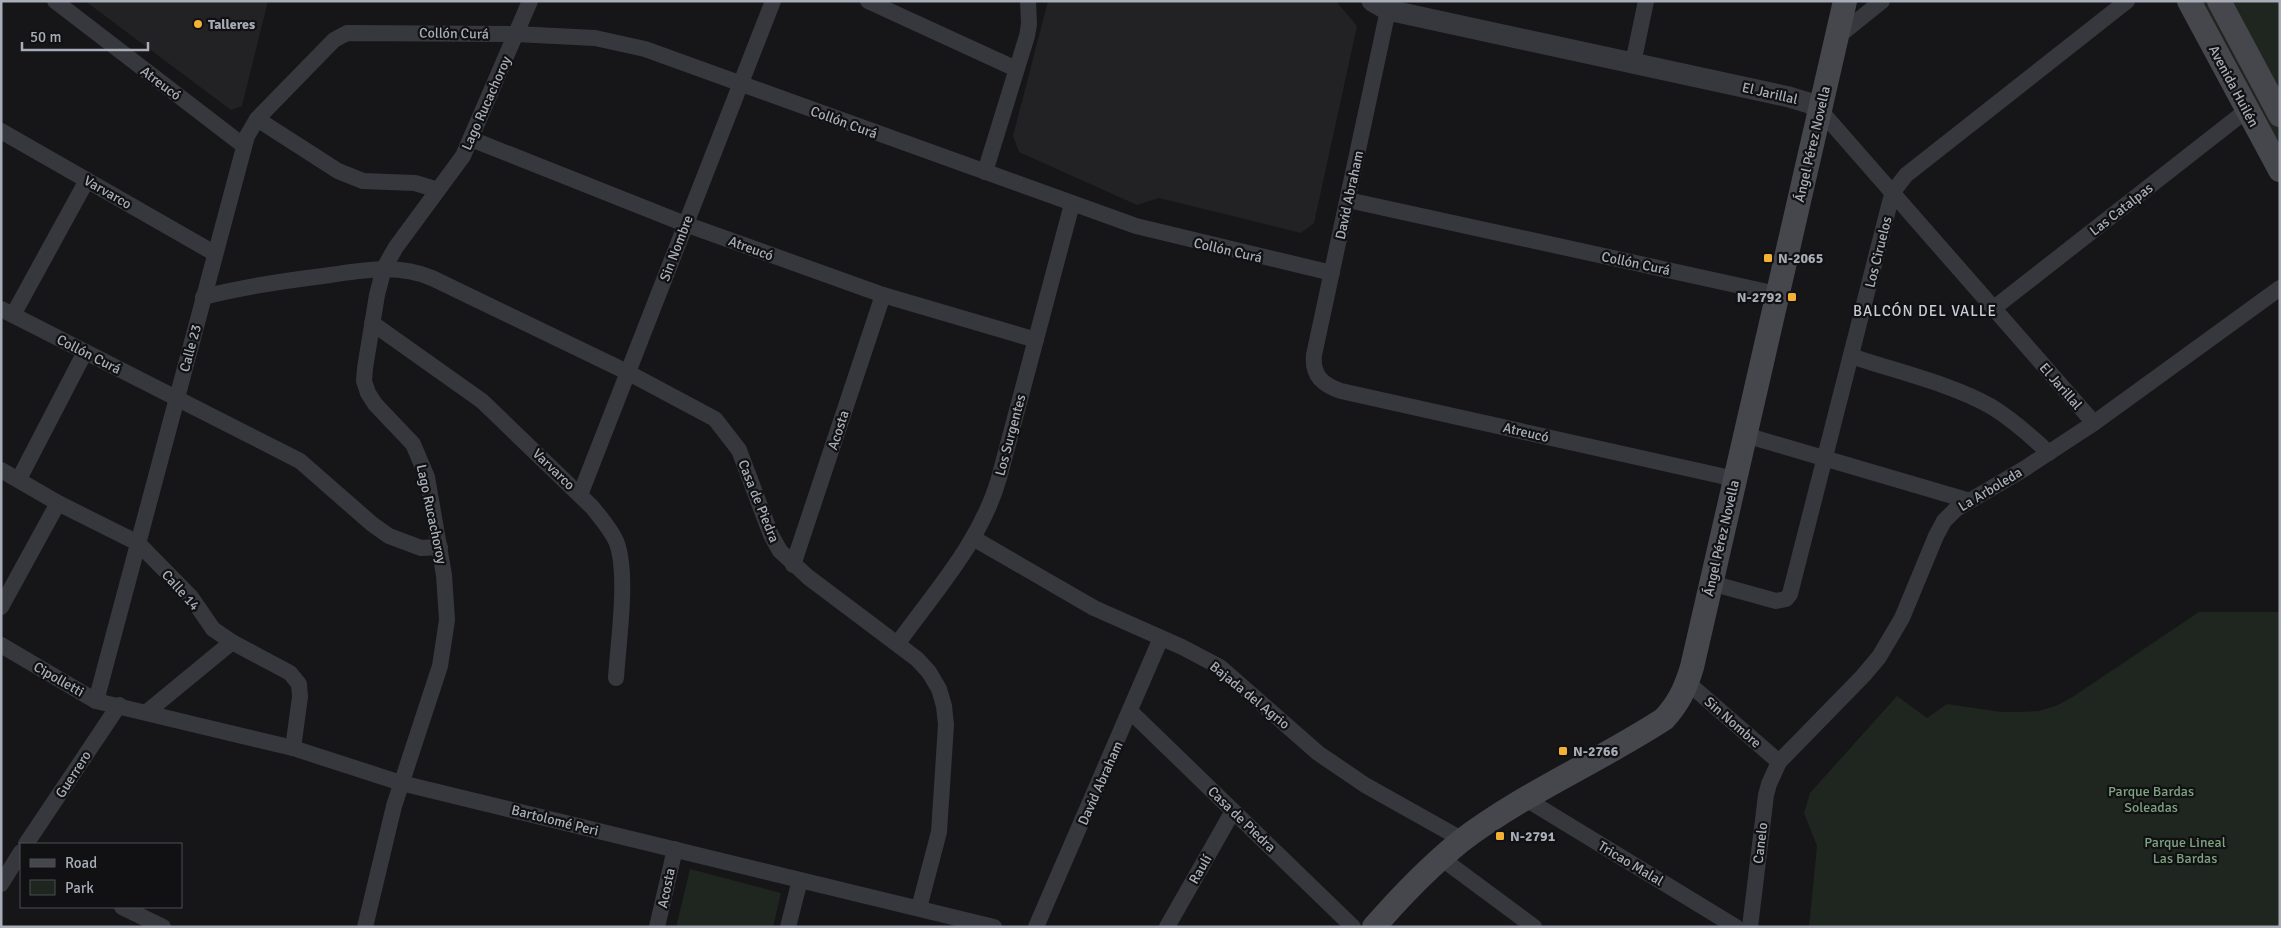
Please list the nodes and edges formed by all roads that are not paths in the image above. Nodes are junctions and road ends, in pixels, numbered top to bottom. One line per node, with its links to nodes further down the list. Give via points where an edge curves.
1 (55, 1): 25 (street, Atreucó)
2 (530, 1): 14 (street, Lago Rucachoroy)
3 (773, 1): 18 (street, Sin Nombre)
4 (868, 1): 17 (street)
5 (1028, 1): 17 (street, via 1029,24)
6 (1646, 1): 16 (street)
7 (1845, 1): 15 (main road, Ángel Pérez Novella)
8 (1882, 1): 15 (street)
9 (2127, 1): 30 (street, Los Ciruelos, via 1906,175)
10 (2189, 1): 20 (main road, Avenida Huilén)
11 (2219, 1): 21 (main road, Avenida Huilén)
12 (1380, 6): 16 (street, El Jarillal); 31 (street, David Abraham)
13 (347, 33): 14 (street, Collón Curá); 22 (street, Calle 23, via 334,40)
14 (516, 34): 18 (street, Collón Curá, via 613,40); 24 (street, Lago Rucachoroy)
15 (1836, 38): 19 (main road, Ángel Pérez Novella)
16 (1633, 63): 19 (street, El Jarillal, via 1789,96)
17 (1016, 70): 27 (street)
18 (741, 84): 27 (street, Collón Curá); 33 (street, Sin Nombre)
19 (1820, 110): 30 (street, El Jarillal); 38 (main road, Ángel Pérez Novella)
20 (2247, 110): 26 (main road, Avenida Huilén); 41 (street, Las Catalpas)
21 (2280, 115)
22 (257, 119): 25 (street, Calle 23); 29 (street, via 338,171 363,180 415,183)
23 (1, 131): 28 (street, Varvarco)
24 (471, 139): 29 (street, Lago Rucachoroy, via 463,156); 33 (street, Atreucó)
25 (244, 146): 34 (street, Calle 23)
26 (2280, 170)
27 (985, 172): 32 (street, Collón Curá)
28 (87, 180): 34 (street, Varvarco); 42 (street)
29 (438, 190): 35 (street, Lago Rucachoroy, via 408,228)
30 (1893, 192): 41 (street, El Jarillal); 46 (street, Los Ciruelos)
31 (1348, 200): 36 (street, David Abraham); 38 (street, Collón Curá)
32 (1072, 204): 36 (street, Collón Curá, via 1160,234); 44 (street, Los Surgentes)
33 (686, 224): 39 (street, Atreucó); 47 (street, Sin Nombre)
34 (214, 253): 40 (street, Calle 23)
35 (384, 268): 40 (street, Casa de Piedra, via 258,284); 43 (street, Lago Rucachoroy); 47 (street, Casa de Piedra, via 410,270 432,278)
36 (1332, 273): 48 (street, David Abraham, via 1313,363)
37 (2280, 288): 50 (street, La Arboleda)
38 (1777, 294): 51 (main road, Ángel Pérez Novella)
39 (882, 295): 44 (street, Atreucó); 63 (street, Acosta)
40 (203, 297): 49 (street, Calle 23)
41 (1994, 308): 50 (street, El Jarillal)
42 (7, 312): 45 (street, Collón Curá)
43 (372, 323): 57 (street, Varvarco, via 482,401); 62 (street, Lago Rucachoroy, via 364,381 375,404 413,444 421,459)
44 (1036, 340): 60 (street, Los Surgentes, via 993,497)
45 (85, 352): 49 (street, Collón Curá); 55 (street)
46 (1851, 356): 52 (street, via 1991,406); 53 (street, Los Ciruelos)
47 (627, 372): 57 (street, Sin Nombre); 63 (street, Casa de Piedra, via 715,420 728,434 739,450 771,535)
48 (1319, 379): 56 (street, Atreucó, via 1341,391)
49 (176, 399): 61 (street, Calle 23); 62 (street, Collón Curá, via 300,461 389,536 421,548)
50 (2094, 423): 52 (street, La Arboleda)
51 (1745, 435): 53 (street); 56 (main road, Ángel Pérez Novella)
52 (2049, 453): 58 (street, La Arboleda)
53 (1825, 458): 58 (street); 64 (street, Los Ciruelos, via 1792,588 1786,599 1768,600)
54 (1, 470): 55 (street, Calle 14)
55 (19, 479): 59 (street, Calle 14)
56 (1735, 479): 64 (main road, Ángel Pérez Novella)
57 (580, 495): 70 (street, Varvarco, via 607,525 621,560)
58 (1970, 501): 77 (street, La Arboleda, via 1944,521 1902,618 1879,657)
59 (58, 503): 61 (street, Calle 14); 65 (street)
60 (974, 538): 66 (street, Bajada del Agrio, via 1094,608); 68 (street, Los Surgentes)
61 (138, 543): 67 (street, Calle 14, via 191,597 213,629); 72 (street, Calle 23)
62 (440, 548): 78 (street, Lago Rucachoroy, via 447,596 445,643)
63 (793, 565): 68 (street, Casa de Piedra)
64 (1711, 583): 71 (main road, Ángel Pérez Novella)
65 (1, 607)
66 (1161, 638): 75 (street, David Abraham); 81 (street, Bajada del Agrio, via 1220,667 1318,753 1341,769)
67 (232, 642): 74 (street); 76 (street, Calle 14, via 290,673 299,684)
68 (898, 643): 89 (street, Casa de Piedra, via 923,665 939,689 946,725 939,832)
69 (1, 645): 72 (street, Cipolletti)
70 (616, 678)
71 (1687, 682): 77 (street, Sin Nombre); 79 (main road, Ángel Pérez Novella, via 1674,708 1664,718)
72 (96, 701): 73 (street, Cipolletti)
73 (119, 705): 74 (street, Bartolomé Peri); 82 (street, Guerrero)
74 (148, 712): 76 (street, Bartolomé Peri)
75 (1131, 712): 80 (street, Casa de Piedra); 95 (street, David Abraham)
76 (293, 748): 78 (street, Bartolomé Peri)
77 (1779, 762): 101 (street, Canelo, via 1766,796)
78 (401, 783): 83 (street, Bartolomé Peri); 90 (street, Lago Rucachoroy)
79 (1526, 799): 81 (main road, Ángel Pérez Novella); 100 (street, Tricao Malal)
80 (1233, 811): 96 (street, Raulí); 97 (street, Casa de Piedra)
81 (1463, 840): 85 (main road, Ángel Pérez Novella)
82 (29, 843)
83 (674, 849): 86 (street, Bartolomé Peri); 92 (street, Acosta)
84 (20, 856): 87 (street, Guerrero)
85 (1441, 858): 98 (main road, Ángel Pérez Novella); 99 (street)
86 (800, 880): 89 (street, Bartolomé Peri); 93 (street)
87 (1, 884)
88 (124, 908): 91 (street)
89 (918, 908): 94 (street, Bartolomé Peri)
90 (366, 926)
91 (163, 927)
92 (658, 927)
93 (788, 927)
94 (994, 927)
95 (1036, 927)
96 (1167, 927)
97 (1353, 927)
98 (1374, 927)
99 (1534, 927)
100 (1736, 927)
101 (1750, 927)

